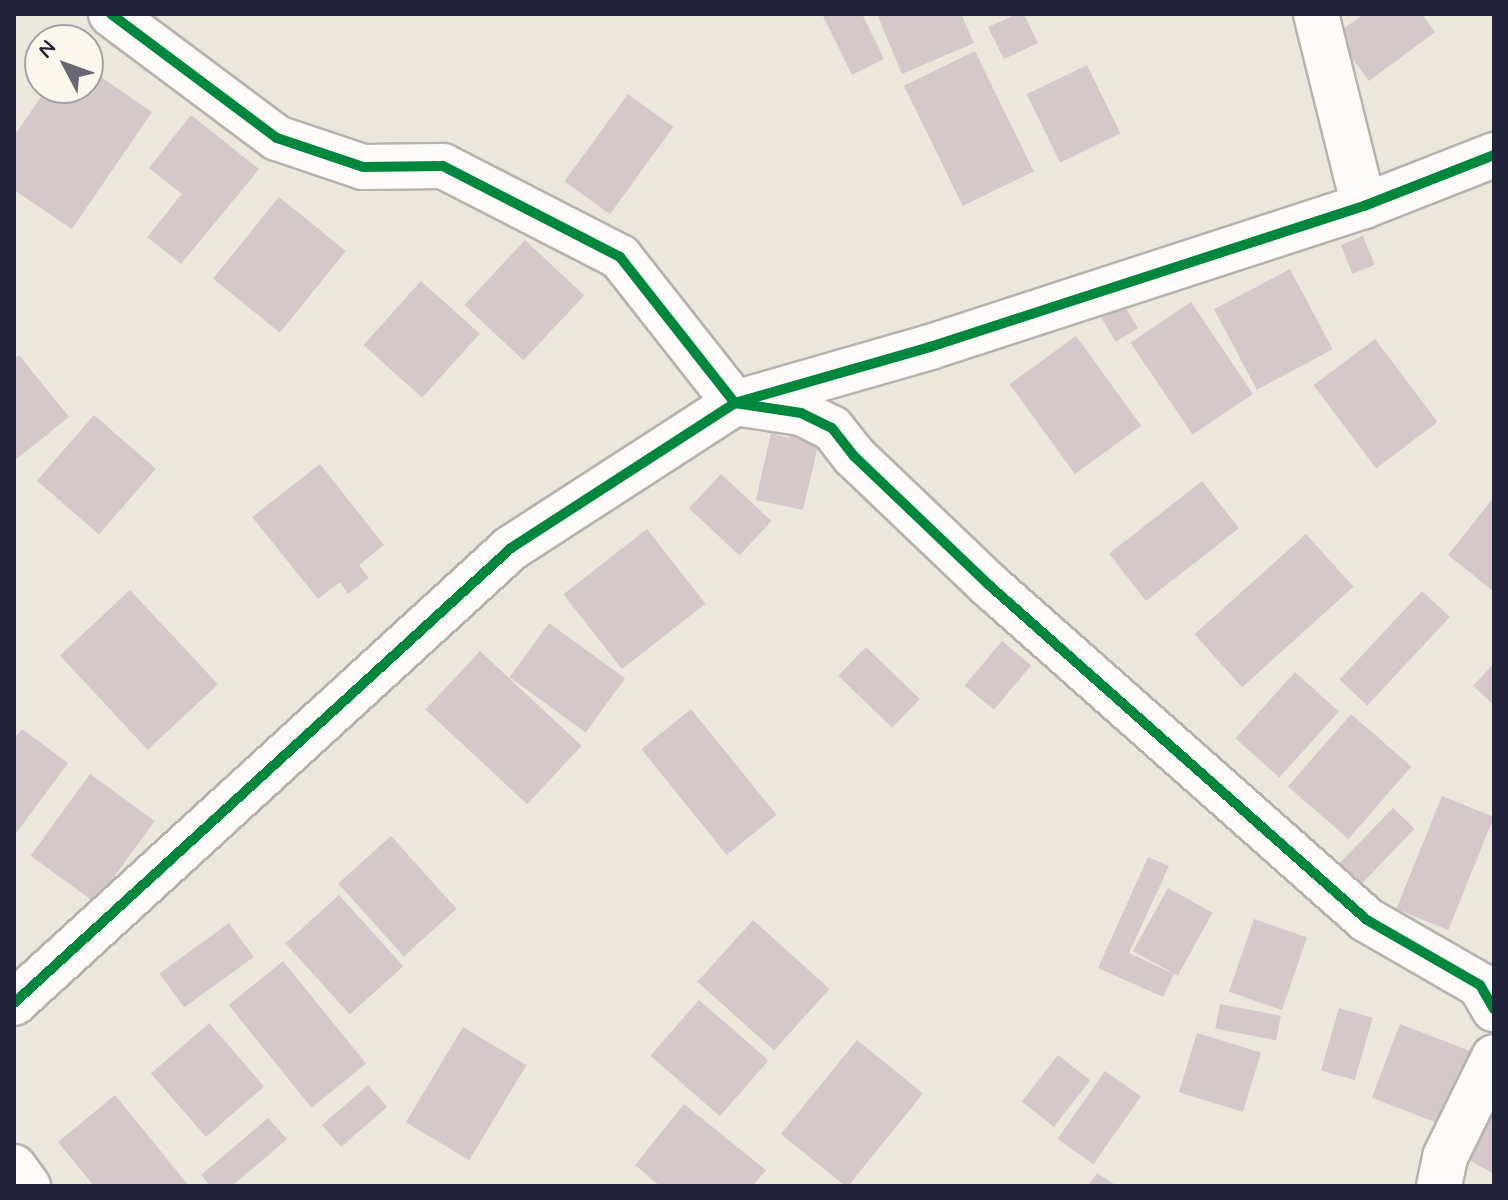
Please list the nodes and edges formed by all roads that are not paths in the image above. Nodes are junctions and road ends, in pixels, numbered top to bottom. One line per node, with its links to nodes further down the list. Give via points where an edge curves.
1 (111, 14): 5 (street, via 277,138 363,167 443,166 620,257)
2 (1316, 14): 4 (street)
3 (1494, 155): 4 (street)
4 (1364, 206): 5 (street, via 930,347)
5 (735, 403): 6 (street, via 511,548); 7 (street, via 801,413 832,428 854,456 989,585 1367,920 1480,985)
6 (14, 1003)
7 (1494, 1009)
8 (1494, 1057): 11 (street, via 1445,1157)
9 (14, 1167): 10 (street)
10 (28, 1186)
11 (1439, 1186)

